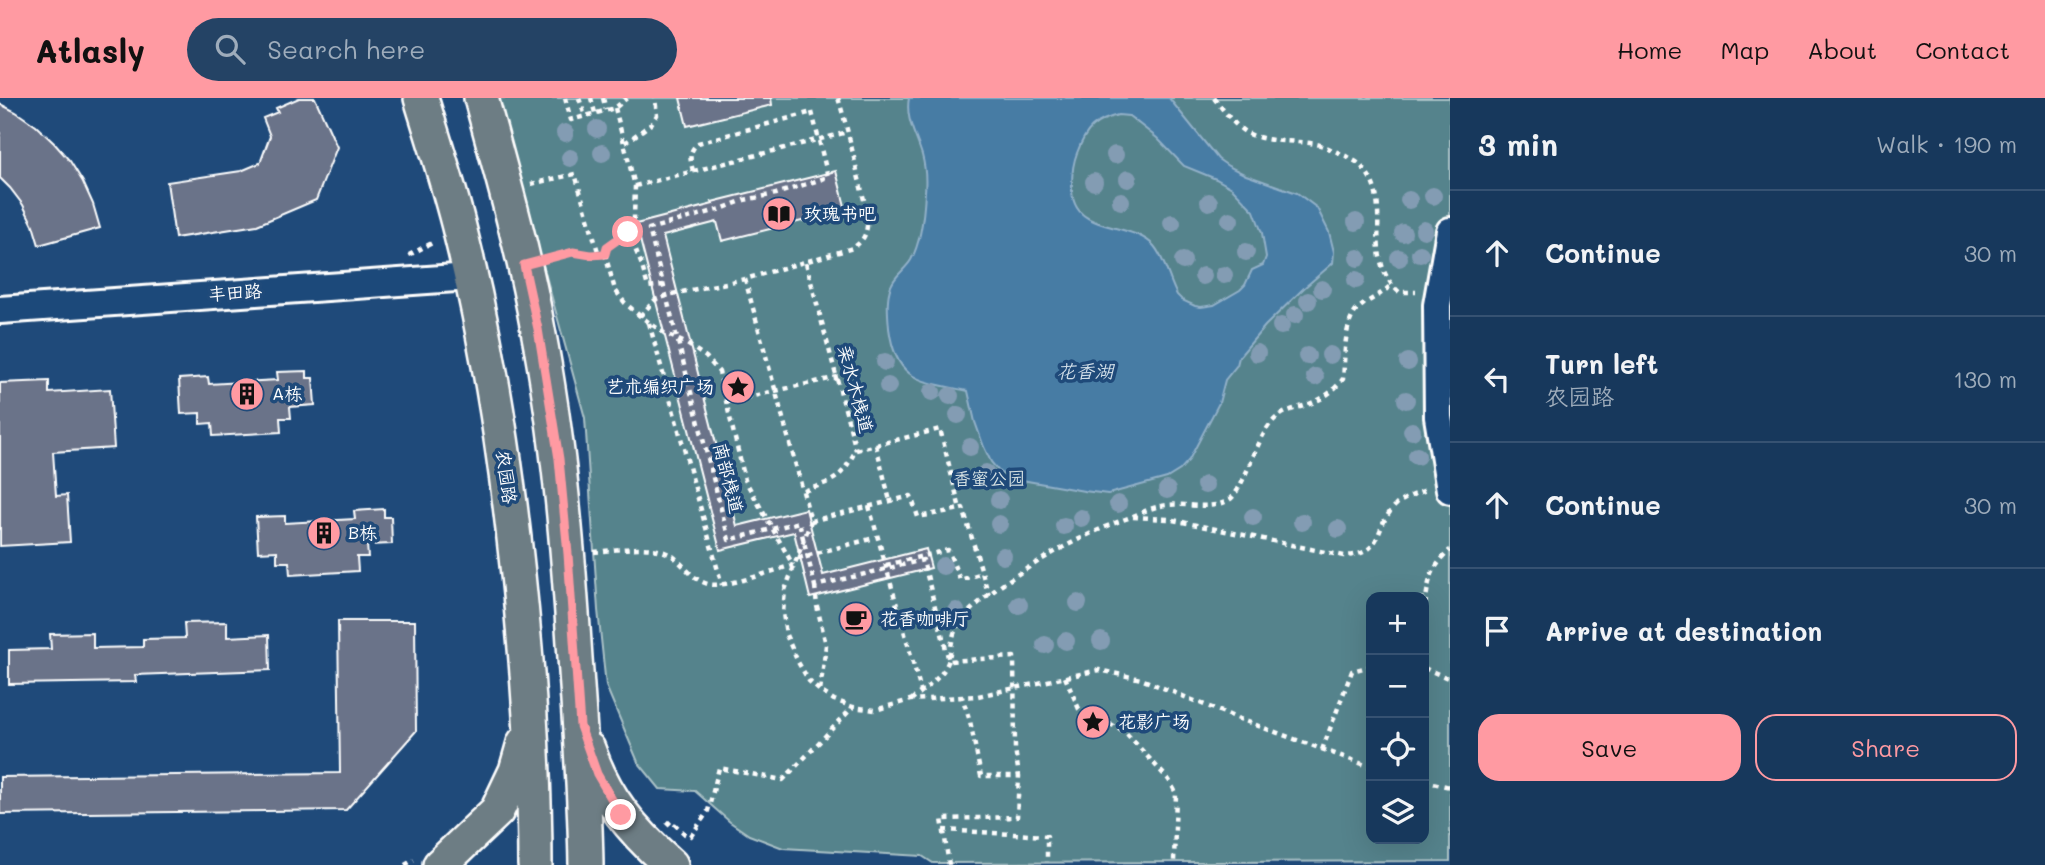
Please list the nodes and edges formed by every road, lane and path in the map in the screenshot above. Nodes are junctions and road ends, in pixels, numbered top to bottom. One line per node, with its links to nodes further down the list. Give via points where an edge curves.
1 (421, 98): 27 (main road, 农园路)
2 (481, 98): 19 (main road)
3 (565, 98): 14 (path, via 571,120)
4 (579, 98): 14 (path)
5 (591, 98): 13 (path)
6 (603, 98): 12 (path)
7 (627, 98): 11 (path)
8 (655, 98): 16 (path, via 657,115 651,124)
9 (838, 98): 15 (path)
10 (1214, 98): 43 (path, via 1244,132 1327,147 1358,162 1372,179 1377,197 1379,258 1391,285 1359,307 1350,320 1339,385 1314,403 1284,411 1271,422 1230,500 1214,505 1174,503)
11 (615, 108): 12 (path); 16 (path)
12 (606, 110): 13 (path)
13 (595, 113): 14 (path)
14 (585, 116)
15 (848, 132): 17 (path); 25 (path, via 866,211 864,238 853,248)
16 (625, 143): 18 (path)
17 (693, 171): 18 (path); 29 (path, 南部栈道, bridge, via 690,156 698,143 812,112 828,177 649,229)
18 (635, 186): 22 (path, via 634,218)
19 (506, 191): 23 (path, via 575,174); 26 (main road)
20 (430, 230): 24 (path, via 432,243)
21 (1450, 230): 38 (street, via 1437,305 1438,417)
22 (628, 232): 23 (path); 29 (path, via 648,287)
23 (602, 254): 26 (path, via 573,252); 31 (path, via 615,290)
24 (404, 258)
25 (806, 263): 28 (path); 33 (path, 亲水木栈道)
26 (524, 265): 47 (main road, via 559,459)
27 (470, 277): 30 (street, 丰田路); 65 (main road, 农园路, via 506,472)
28 (745, 279): 31 (path, via 672,294 655,300); 34 (path)
29 (664, 285): 53 (path, 南部栈道, bridge, via 729,540 799,522)
30 (0, 310)
31 (640, 316): 32 (path)
32 (649, 323): 35 (path, via 706,357 719,372); 52 (path)
33 (838, 377): 34 (path); 37 (path, 亲水木栈道)
34 (776, 390): 35 (path); 39 (path)
35 (726, 402): 49 (path, via 745,480)
36 (876, 445): 37 (path, 亲水木栈道); 40 (path); 42 (path, 亲水木栈道, via 940,429)
37 (856, 450): 39 (path, via 843,474)
38 (1449, 486): 43 (path, via 1410,496 1395,506 1369,551 1359,555 1344,556 1168,519)
39 (804, 491): 44 (path)
40 (890, 501): 41 (path); 42 (path, via 911,496 918,517)
41 (869, 506): 44 (path); 45 (path)
42 (960, 509): 51 (path)
43 (1129, 517): 55 (path, via 1041,560)
44 (811, 521): 48 (path)
45 (878, 537): 48 (path); 50 (path)
46 (1450, 550): 54 (path, via 1437,562)
47 (568, 554): 52 (path, via 658,550 708,584); 66 (main road)
48 (798, 558): 49 (path)
49 (793, 565): 52 (path); 60 (path, via 785,590 786,635 803,672)
50 (886, 565): 51 (path, via 948,550 960,580); 61 (path)
51 (982, 573): 55 (path)
52 (722, 584)
53 (815, 586): 60 (path, via 826,645); 69 (path, bridge, via 923,560 949,661 1014,657)
54 (1427, 592)
55 (989, 596): 61 (path, via 956,630 947,665)
56 (1366, 667): 67 (path, via 1352,671)
57 (1429, 670): 59 (path)
58 (1065, 677): 62 (path); 67 (path, via 1099,670 1141,679); 75 (path, via 1088,718 1127,734 1169,780 1176,793)
59 (1450, 679)
60 (820, 691): 64 (path)
61 (921, 691): 63 (path)
62 (962, 697): 63 (path); 69 (path, via 981,776)
63 (910, 700): 64 (path, via 875,710)
64 (853, 707): 73 (path, via 783,780 719,768 708,811 691,836 671,821)
65 (531, 720): 76 (main road, via 498,811); 77 (main road, 农园路)
66 (580, 726): 73 (main road, via 597,774 621,815); 78 (main road)
67 (1322, 750): 68 (path)
68 (1366, 765)
69 (1018, 776): 72 (path, via 1017,817 942,819)
70 (1429, 782): 71 (path)
71 (1450, 787)
72 (943, 830): 74 (path, via 1047,836); 79 (path)
73 (659, 854)
74 (1047, 862)
75 (1174, 862)
76 (440, 865)
77 (535, 865)
78 (586, 865)
79 (949, 865)

